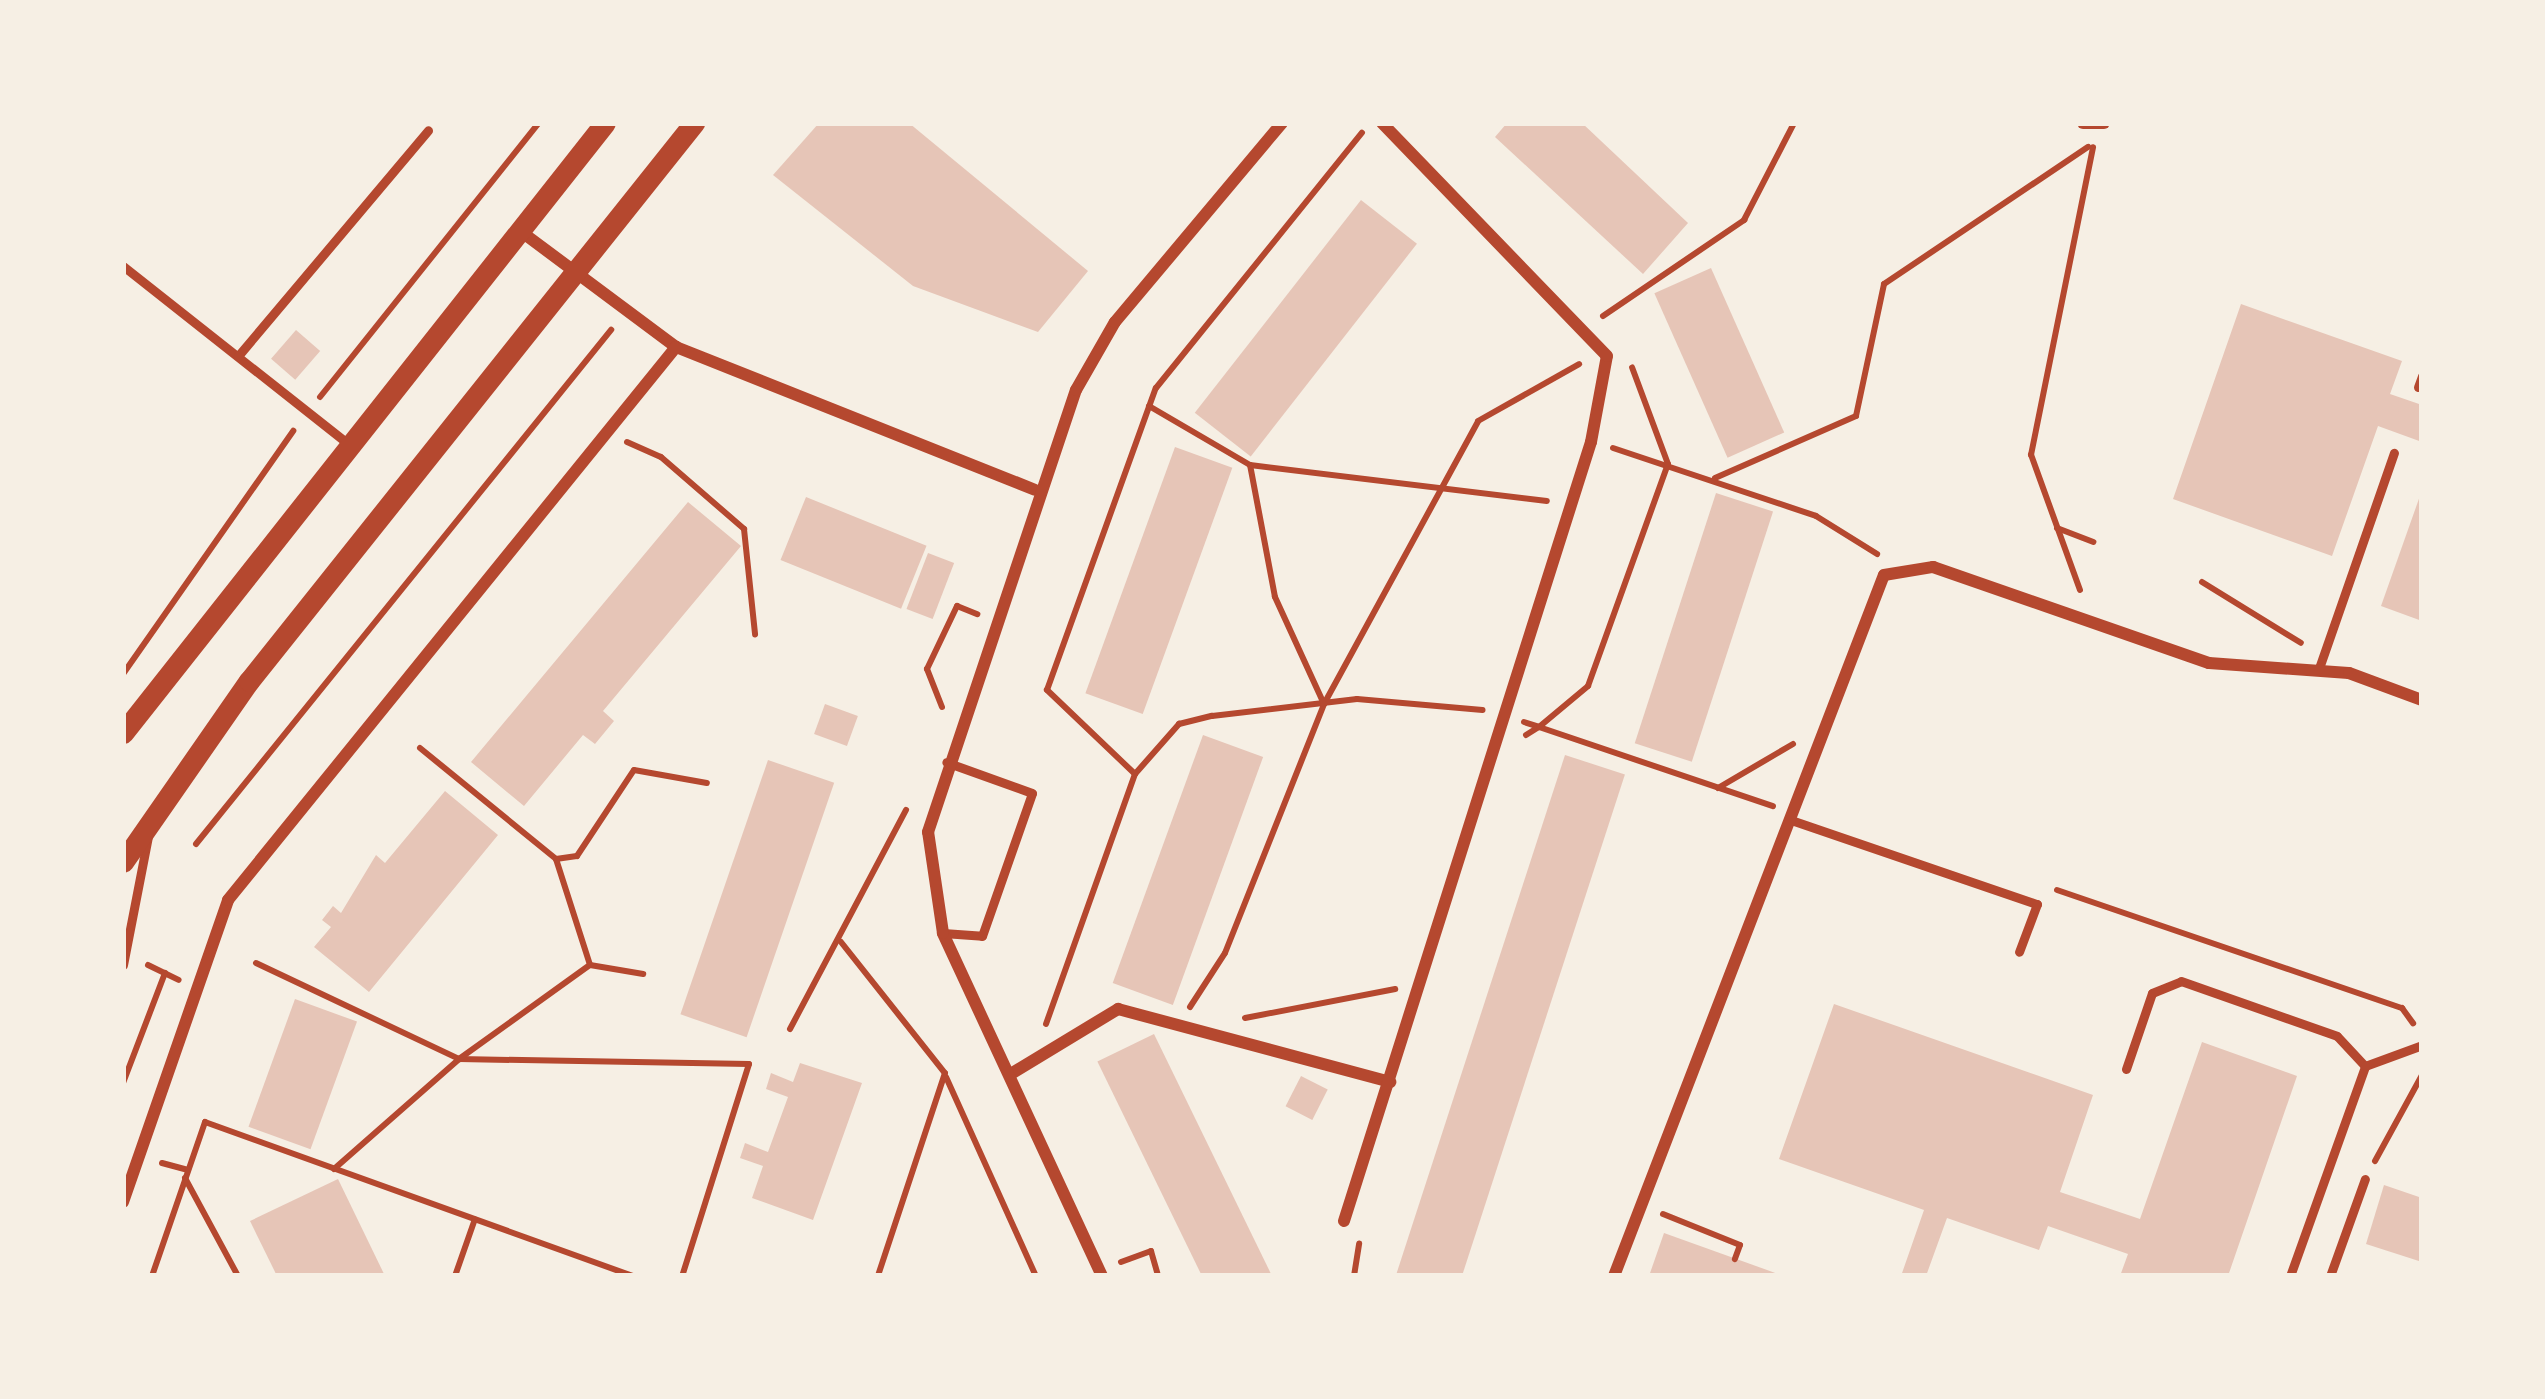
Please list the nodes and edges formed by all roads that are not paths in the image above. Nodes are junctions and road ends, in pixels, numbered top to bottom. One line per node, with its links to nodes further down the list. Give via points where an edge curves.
1 (605, 123): 8 (street)
2 (694, 123): 10 (street)
3 (1282, 123): 15 (street, via 1115,322)
4 (1382, 123): 30 (street, via 1606,356 1591,442)
5 (2084, 123): 6 (street)
6 (2103, 127)
7 (428, 130): 12 (lane)
8 (520, 230): 10 (street); 13 (street)
9 (123, 266): 12 (lane)
10 (575, 272): 11 (street); 20 (street)
11 (676, 347): 15 (street); 32 (street, via 228,900)
12 (238, 356): 13 (lane)
13 (348, 444): 18 (street)
14 (2394, 453): 16 (lane)
15 (1035, 490): 19 (street)
16 (2318, 671): 17 (street); 21 (street, via 2209,663 1933,567 1883,575)
17 (2422, 700)
18 (123, 733)
19 (946, 761): 23 (street, via 928,832); 23 (lane, via 1032,794 982,937)
20 (151, 816): 22 (street); 25 (lane)
21 (1792, 817): 24 (lane, via 2037,904); 35 (street)
22 (123, 862)
23 (943, 933): 29 (street)
24 (2019, 952)
25 (125, 960)
26 (2422, 1045): 27 (lane)
27 (2365, 1066): 28 (lane, via 2337,1036 2181,982 2152,993); 36 (lane)
28 (2126, 1069)
29 (1014, 1072): 30 (street, via 1118,1009); 34 (street)
30 (1390, 1082): 33 (street)
31 (2365, 1179): 37 (lane)
32 (123, 1202)
33 (1344, 1221)
34 (1102, 1276)
35 (1614, 1276)
36 (2290, 1276)
37 (2330, 1276)

